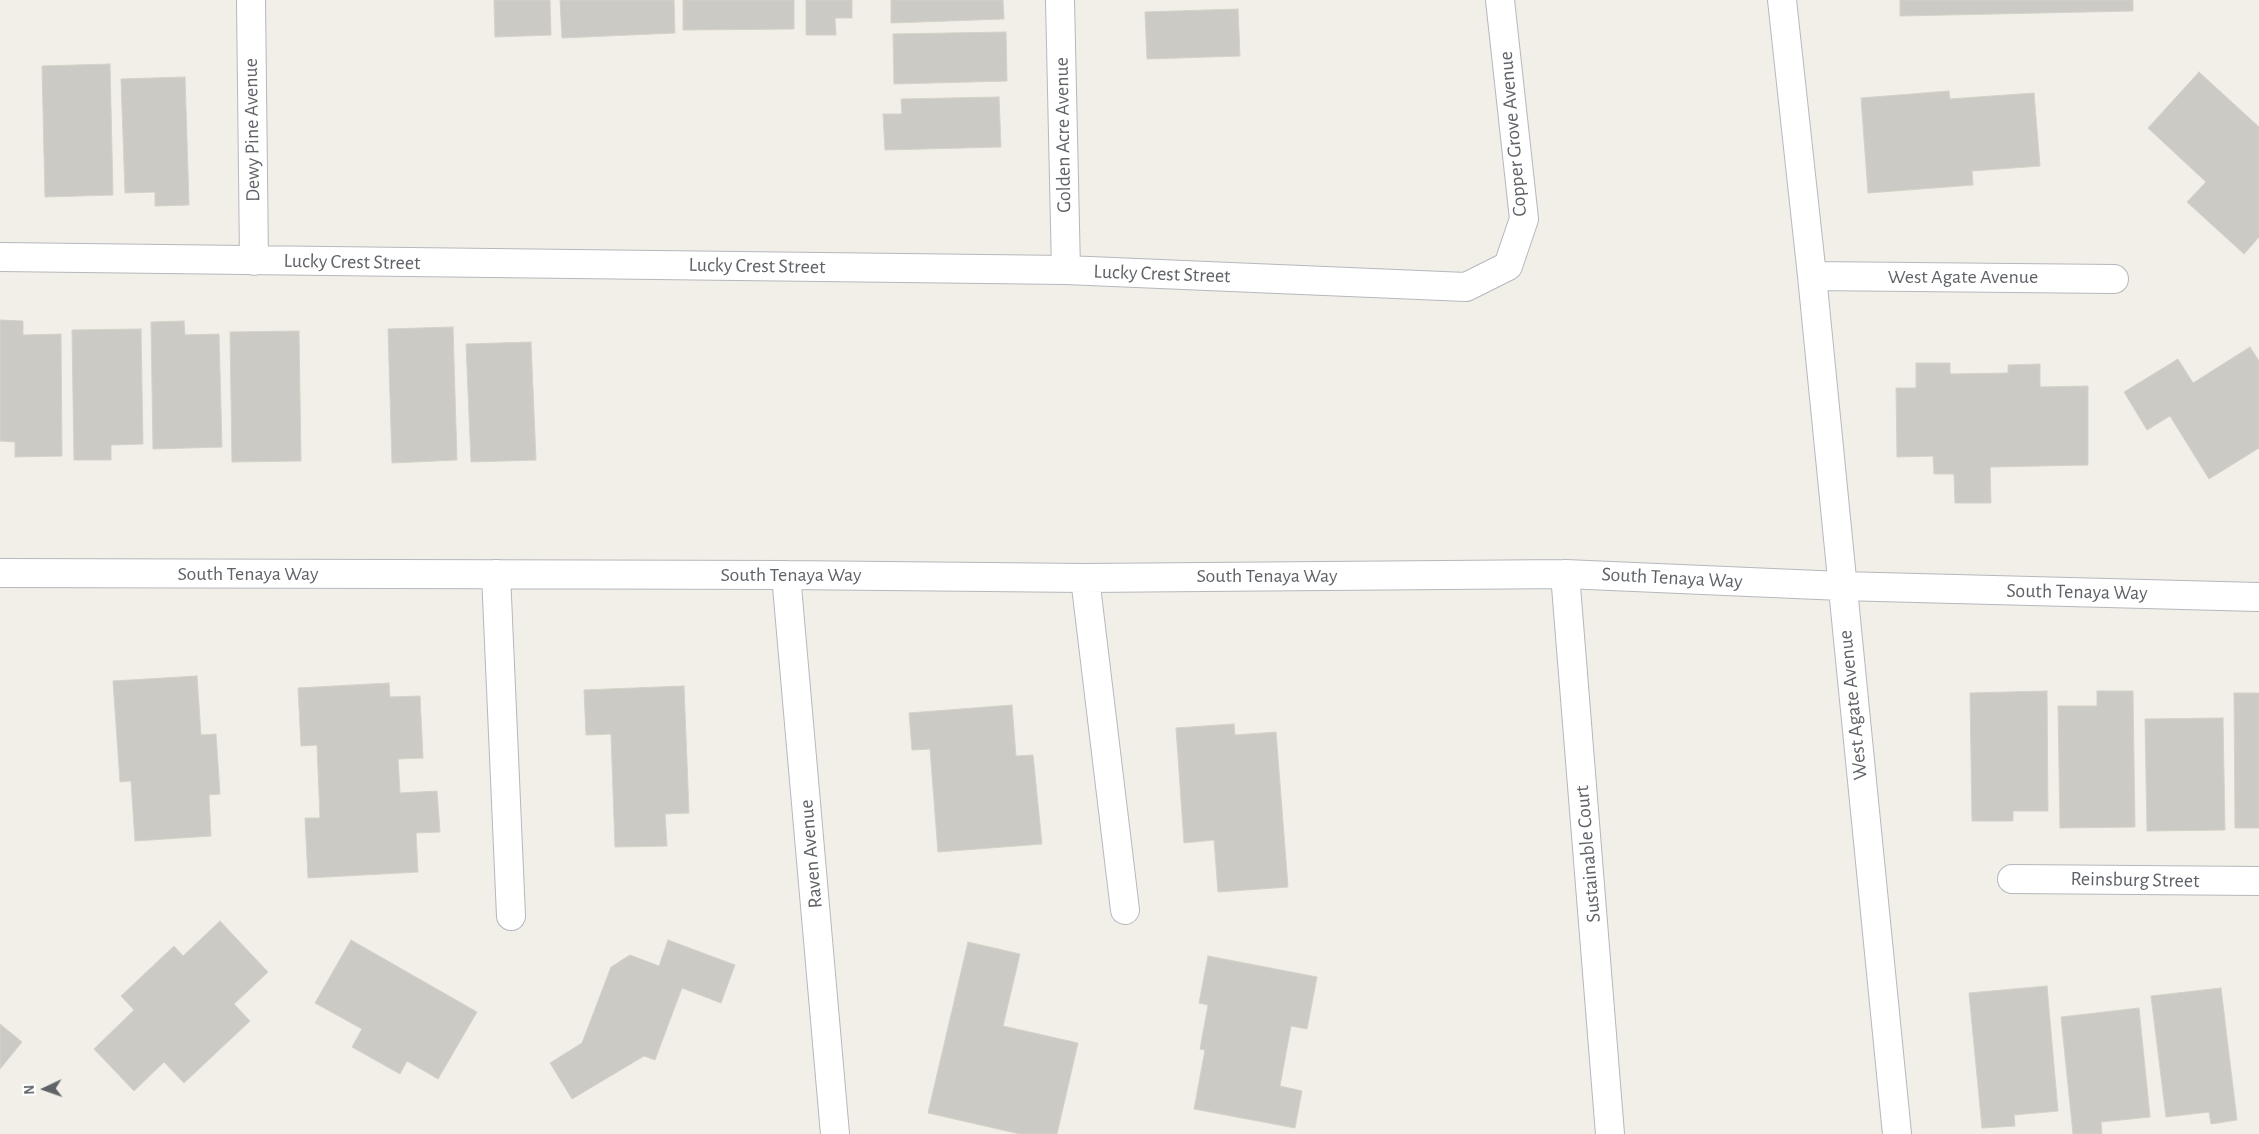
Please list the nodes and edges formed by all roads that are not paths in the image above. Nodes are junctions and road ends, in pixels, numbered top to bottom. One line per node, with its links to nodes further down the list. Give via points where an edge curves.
1 (251, 0): 6 (street, Dewy Pine Avenue)
2 (1060, 0): 8 (street, Golden Acre Avenue)
3 (1500, 0): 7 (street, Copper Grove Avenue, via 1524,219)
4 (1782, 0): 9 (street, West Agate Avenue)
5 (0, 257): 6 (street, Lucky Crest Street)
6 (254, 261): 8 (street, Lucky Crest Street)
7 (1508, 266): 8 (street, Lucky Crest Street, via 1466,286)
8 (1066, 270)
9 (1812, 276): 10 (street, West Agate Avenue); 16 (street, West Agate Avenue)
10 (2114, 278)
11 (0, 573): 12 (street, South Tenaya Way)
12 (496, 574): 14 (street, South Tenaya Way); 21 (street)
13 (1565, 574): 15 (street, South Tenaya Way); 16 (street, South Tenaya Way); 23 (street, Sustainable Court)
14 (786, 575): 15 (street, South Tenaya Way); 22 (street, Raven Avenue)
15 (1085, 578): 20 (street)
16 (1841, 586): 17 (street, South Tenaya Way); 24 (street, West Agate Avenue)
17 (2259, 596)
18 (2012, 879): 19 (street, Reinsburg Street)
19 (2259, 881)
20 (1124, 910)
21 (511, 916)
22 (835, 1134)
23 (1610, 1134)
24 (1897, 1134)

